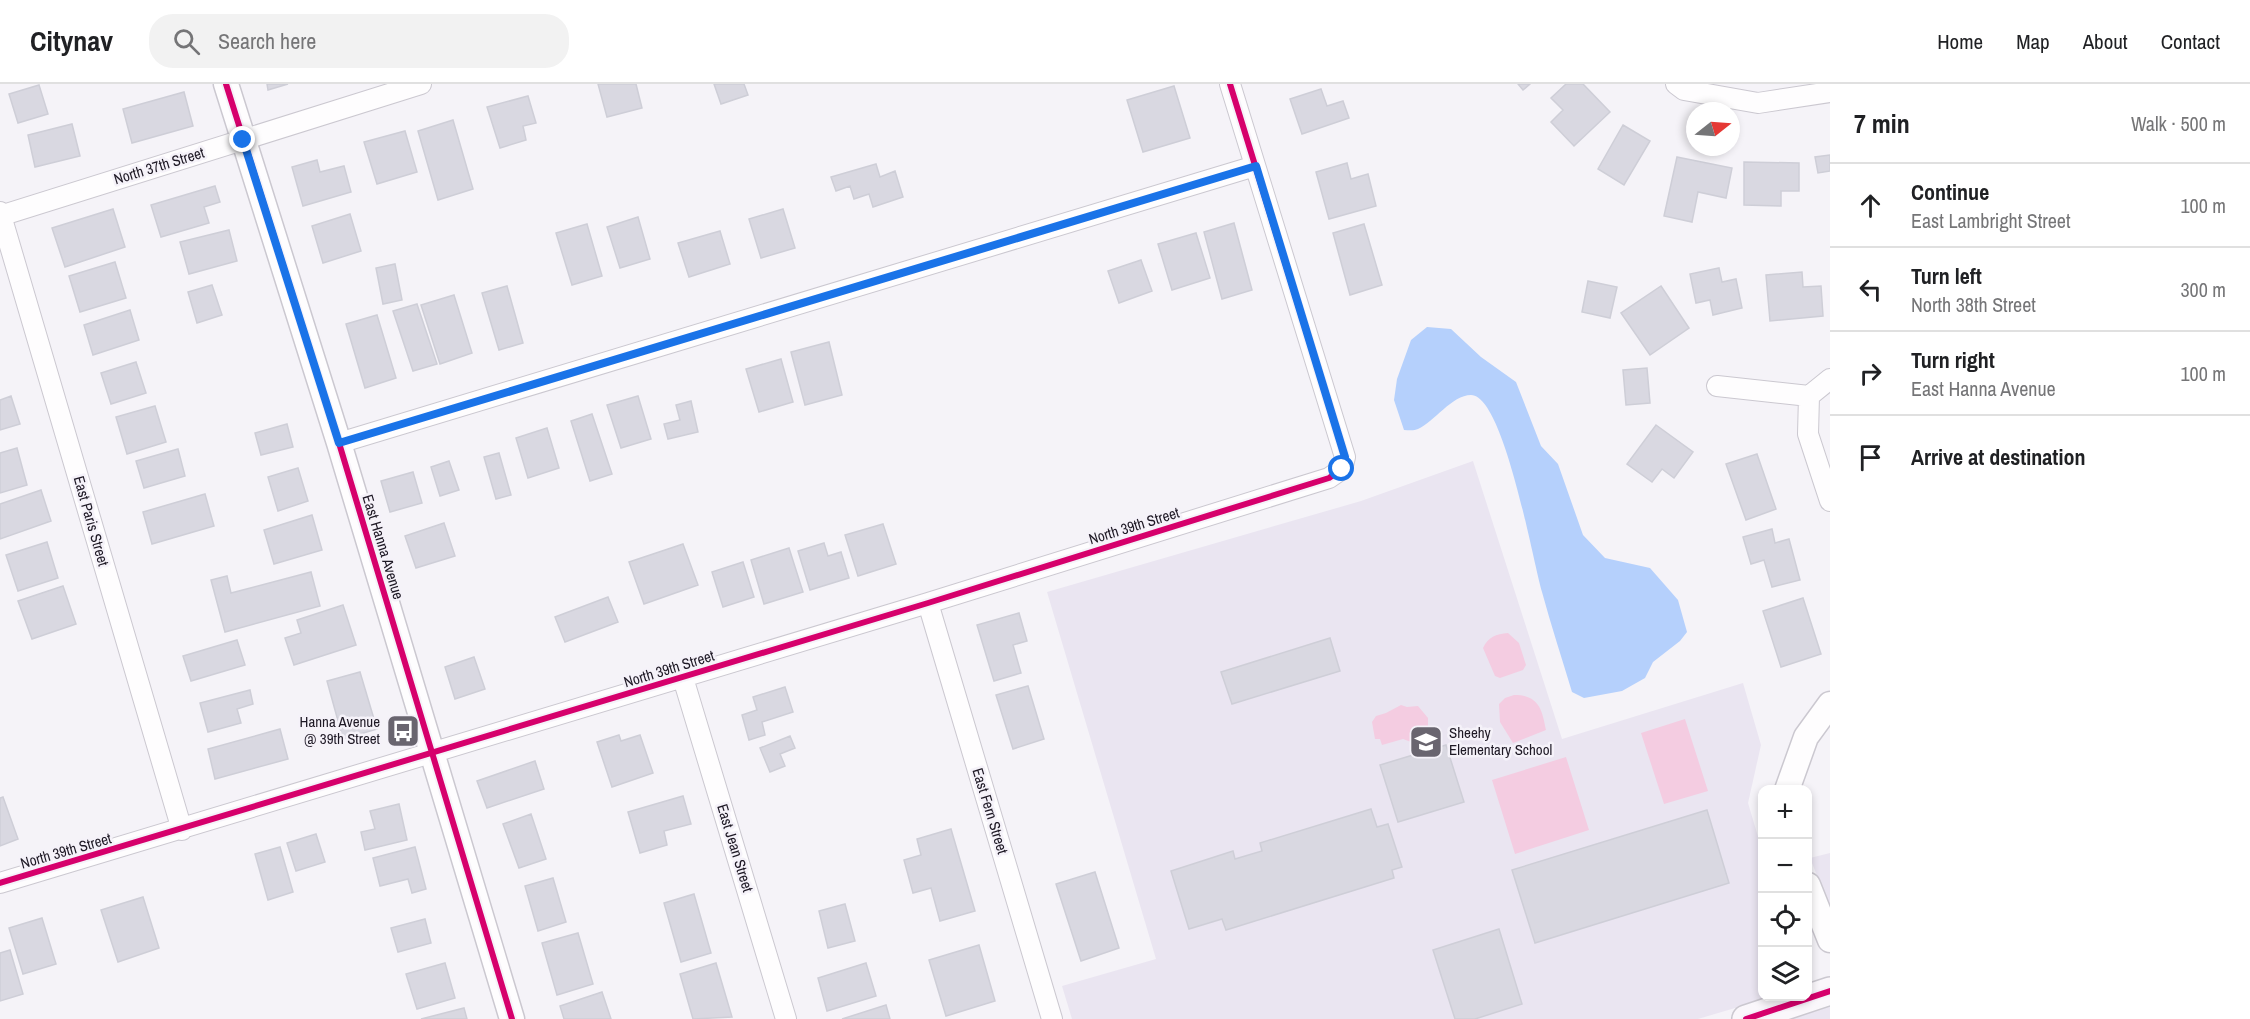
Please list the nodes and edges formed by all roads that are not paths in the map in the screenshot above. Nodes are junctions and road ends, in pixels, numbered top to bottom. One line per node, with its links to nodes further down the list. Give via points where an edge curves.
1 (226, 84): 6 (street, East Hanna Avenue)
2 (421, 84): 6 (street, North 37th Street)
3 (1230, 84): 7 (street)
4 (1676, 84): 5 (street, via 1684,90 1758,103)
5 (1830, 92)
6 (243, 140): 8 (street, North 37th Street); 12 (street, East Hanna Avenue)
7 (1256, 166): 12 (street); 14 (street, North 39th Street, via 1345,457 1342,469 1329,478)
8 (0, 214): 19 (street, East Paris Street)
9 (1830, 379): 11 (street)
10 (1717, 387): 11 (street)
11 (1809, 396): 13 (street, via 1808,434)
12 (339, 443): 17 (street, East Hanna Avenue)
13 (1830, 501)
14 (928, 603): 15 (street, North 39th Street); 26 (street, East Fern Street)
15 (683, 678): 17 (street, North 39th Street); 25 (street, East Jean Street)
16 (1830, 704): 18 (street, via 1806,737)
17 (433, 752): 19 (street, North 39th Street); 24 (street, East Hanna Avenue)
18 (1788, 785)
19 (182, 830): 20 (street, North 39th Street)
20 (0, 883)
21 (1811, 893): 22 (street)
22 (1830, 940)
23 (1830, 991): 27 (main road)
24 (512, 1019)
25 (786, 1019)
26 (1052, 1019)
27 (1746, 1019)

